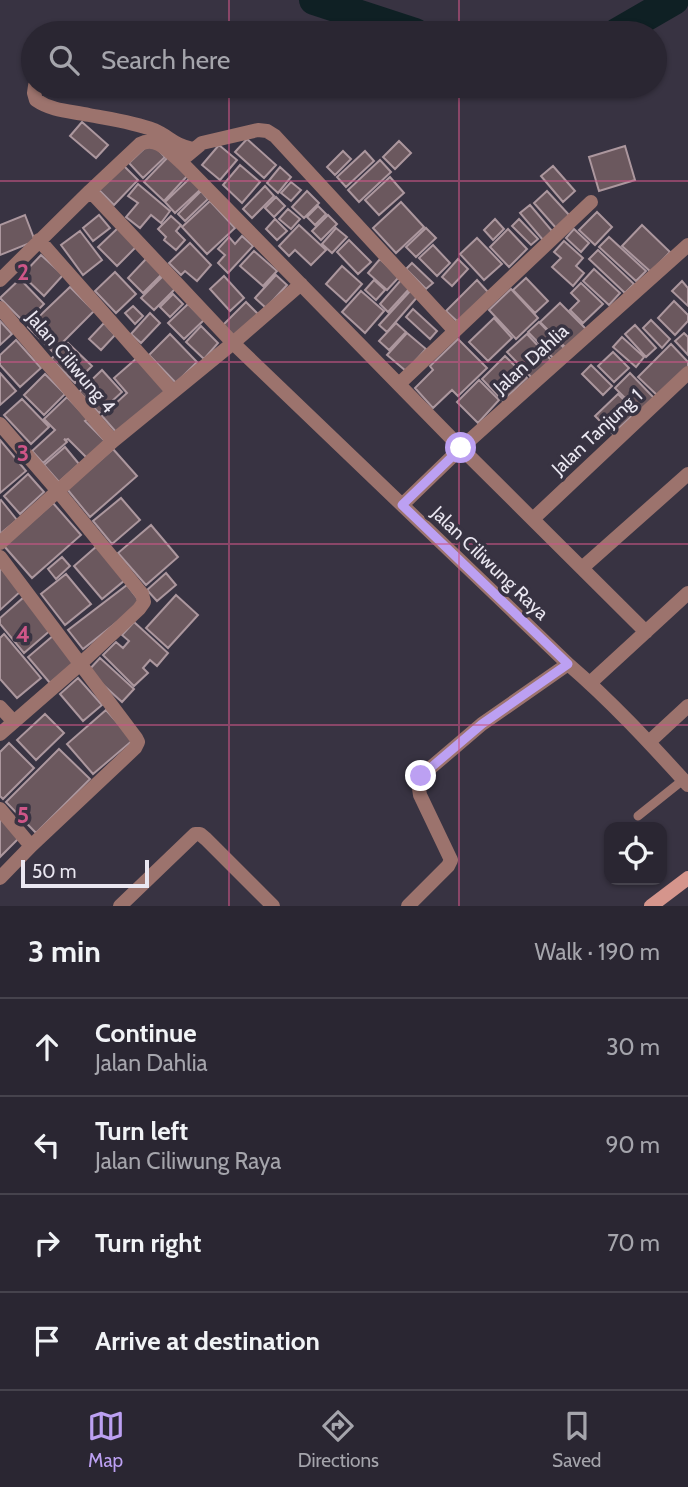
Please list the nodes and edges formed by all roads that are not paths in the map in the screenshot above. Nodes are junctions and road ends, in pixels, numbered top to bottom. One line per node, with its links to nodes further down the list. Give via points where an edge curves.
1 (35, 98): 2 (street, via 56,109 157,131 180,147)
2 (193, 149): 3 (street); 11 (street, via 258,131 275,136)
3 (183, 164): 4 (street, via 155,141 147,140); 9 (street)
4 (90, 191): 6 (street); 12 (street, Jalan Ciliwung Raya)
5 (591, 202): 11 (street)
6 (39, 240): 8 (street); 15 (street)
7 (688, 245): 18 (street, Jalan Dahlia)
8 (0, 281)
9 (301, 285): 12 (street); 14 (street)
10 (0, 308): 17 (street, Jalan Ciliwung 4)
11 (454, 330): 14 (street)
12 (233, 343): 15 (street); 21 (street, Jalan Ciliwung Raya)
13 (688, 373): 22 (street, Jalan Tanjung 1)
14 (399, 384): 18 (street)
15 (173, 392): 17 (street)
16 (0, 424): 20 (street)
17 (113, 441): 20 (street)
18 (461, 448): 21 (street, Jalan Dahlia); 22 (street)
19 (688, 474): 25 (street)
20 (57, 491): 23 (street); 28 (street, via 144,602)
21 (402, 505): 29 (street, Jalan Ciliwung Raya)
22 (533, 519): 25 (street)
23 (0, 542)
24 (0, 557): 28 (street)
25 (582, 568): 27 (street)
26 (688, 593): 27 (street)
27 (646, 632): 30 (street)
28 (81, 663): 33 (street); 39 (street, via 138,742)
29 (568, 664): 30 (street, Jalan Ciliwung Raya); 44 (street, via 482,724 421,776 421,795 451,860)
30 (590, 683): 35 (street, Jalan Ciliwung Raya)
31 (688, 706): 35 (street)
32 (0, 707): 33 (street)
33 (14, 722): 34 (street)
34 (0, 734)
35 (649, 742): 36 (street, Jalan Ciliwung Raya)
36 (686, 783): 38 (lane)
37 (0, 809): 39 (street)
38 (638, 816)
39 (31, 846): 40 (street)
40 (0, 878)
41 (688, 878): 45 (main road)
42 (264, 903): 43 (street, via 206,839 195,834)
43 (120, 906)
44 (408, 906)
45 (651, 906)

